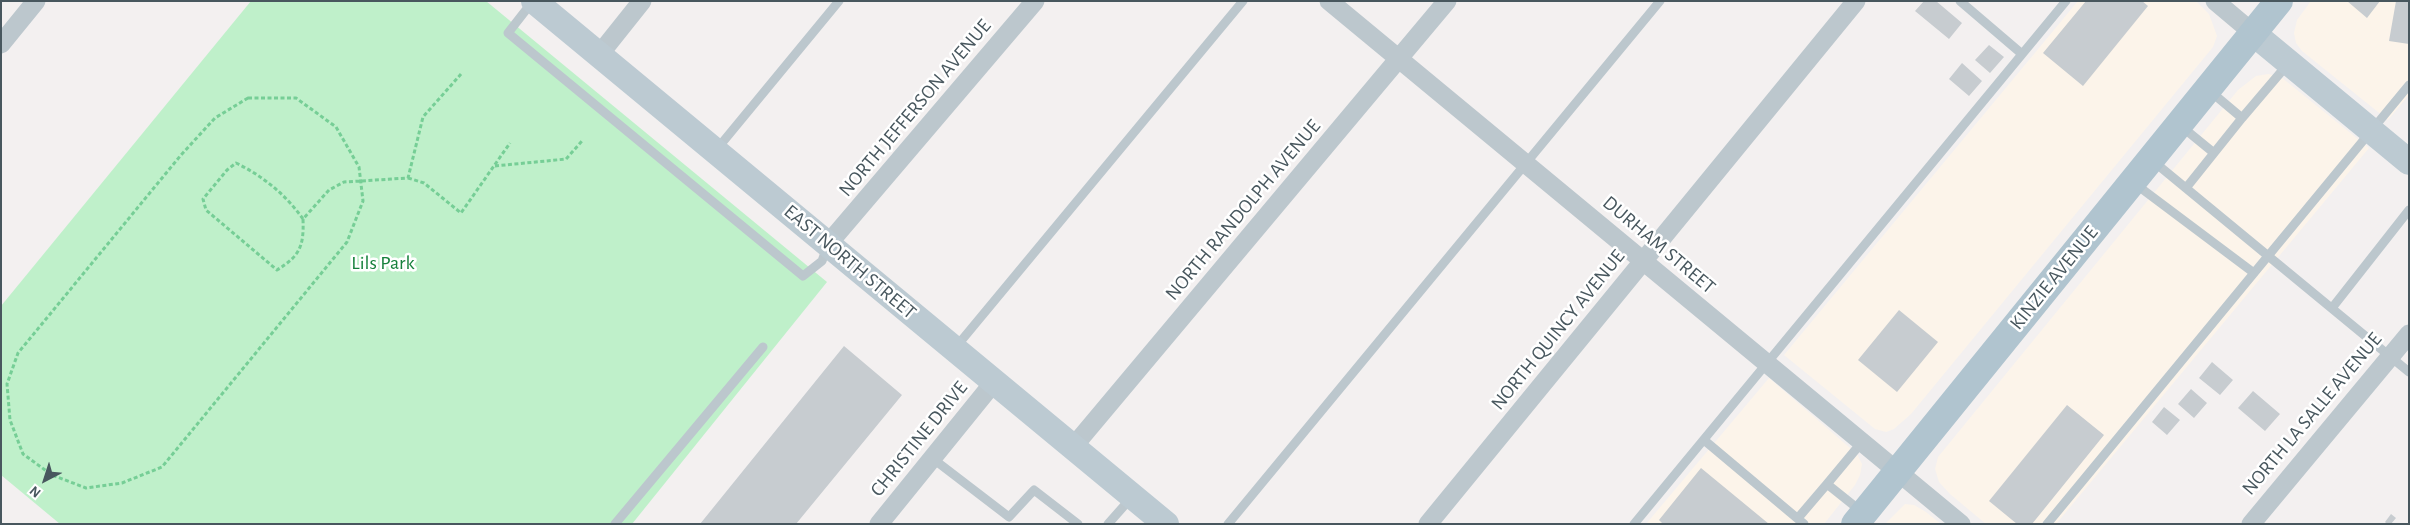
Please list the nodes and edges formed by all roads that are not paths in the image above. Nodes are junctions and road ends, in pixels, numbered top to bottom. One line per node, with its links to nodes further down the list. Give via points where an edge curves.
1 (36, 1): 16 (street)
2 (534, 1): 18 (street, EAST NORTH STREET); 34 (lane, via 508,34 803,276 822,261)
3 (642, 1): 18 (street)
4 (839, 1): 26 (lane)
5 (1035, 1): 34 (street, NORTH JEFFERSON AVENUE)
6 (1243, 1): 41 (lane)
7 (1329, 1): 19 (street, DURHAM STREET)
8 (1447, 1): 19 (street, NORTH RANDOLPH AVENUE)
9 (1660, 1): 30 (lane)
10 (1856, 1): 36 (street, NORTH QUINCY AVENUE)
11 (1960, 1): 17 (lane)
12 (2066, 1): 17 (lane)
13 (2215, 1): 15 (street)
14 (2279, 1): 15 (main road, KINZIE AVENUE)
15 (2253, 33): 20 (street); 22 (main road, KINZIE AVENUE)
16 (1, 44)
17 (2022, 54): 43 (lane)
18 (598, 55): 26 (street, EAST NORTH STREET)
19 (1398, 59): 30 (street, DURHAM STREET); 48 (street, NORTH RANDOLPH AVENUE)
20 (2289, 63): 23 (lane); 25 (street)
21 (2409, 84): 25 (lane)
22 (2207, 89): 23 (lane); 24 (main road, KINZIE AVENUE)
23 (2242, 118): 27 (lane)
24 (2179, 124): 27 (lane); 28 (main road, KINZIE AVENUE)
25 (2371, 130): 29 (street); 35 (lane)
26 (715, 151): 34 (street, EAST NORTH STREET)
27 (2214, 153): 32 (lane)
28 (2151, 159): 31 (main road, KINZIE AVENUE); 32 (lane)
29 (2409, 162)
30 (1525, 164): 36 (street, DURHAM STREET); 60 (lane)
31 (2132, 182): 37 (lane); 50 (main road, KINZIE AVENUE)
32 (2186, 188): 35 (lane)
33 (2409, 210): 38 (lane)
34 (828, 244): 41 (street, EAST NORTH STREET)
35 (2268, 256): 37 (lane); 38 (lane)
36 (1643, 261): 43 (street, DURHAM STREET); 61 (street, NORTH QUINCY AVENUE)
37 (2254, 273): 64 (lane)
38 (2332, 308): 42 (lane)
39 (2409, 334): 42 (street, NORTH LA SALLE AVENUE)
40 (763, 347): 55 (lane)
41 (955, 349): 45 (street, EAST NORTH STREET)
42 (2390, 356): 44 (lane); 65 (street, NORTH LA SALLE AVENUE)
43 (1767, 363): 46 (lane); 47 (street, DURHAM STREET)
44 (2409, 372)
45 (994, 382): 48 (street, EAST NORTH STREET); 49 (street, CHRISTINE DRIVE)
46 (1704, 440): 54 (lane); 62 (lane)
47 (1862, 442): 50 (street, DURHAM STREET); 51 (lane)
48 (1073, 447): 52 (street, EAST NORTH STREET)
49 (932, 458): 56 (street, CHRISTINE DRIVE); 57 (lane, via 1009,517 1034,490)
50 (1898, 471): 53 (main road, KINZIE AVENUE); 63 (street, DURHAM STREET)
51 (1826, 484): 53 (lane); 54 (lane)
52 (1132, 496): 58 (lane); 59 (street, EAST NORTH STREET)
53 (1859, 518)
54 (1801, 521)
55 (615, 524)
56 (879, 524)
57 (1078, 524)
58 (1108, 524)
59 (1166, 524)
60 (1228, 524)
61 (1428, 524)
62 (1634, 524)
63 (1961, 524)
64 (2047, 524)
65 (2251, 524)

